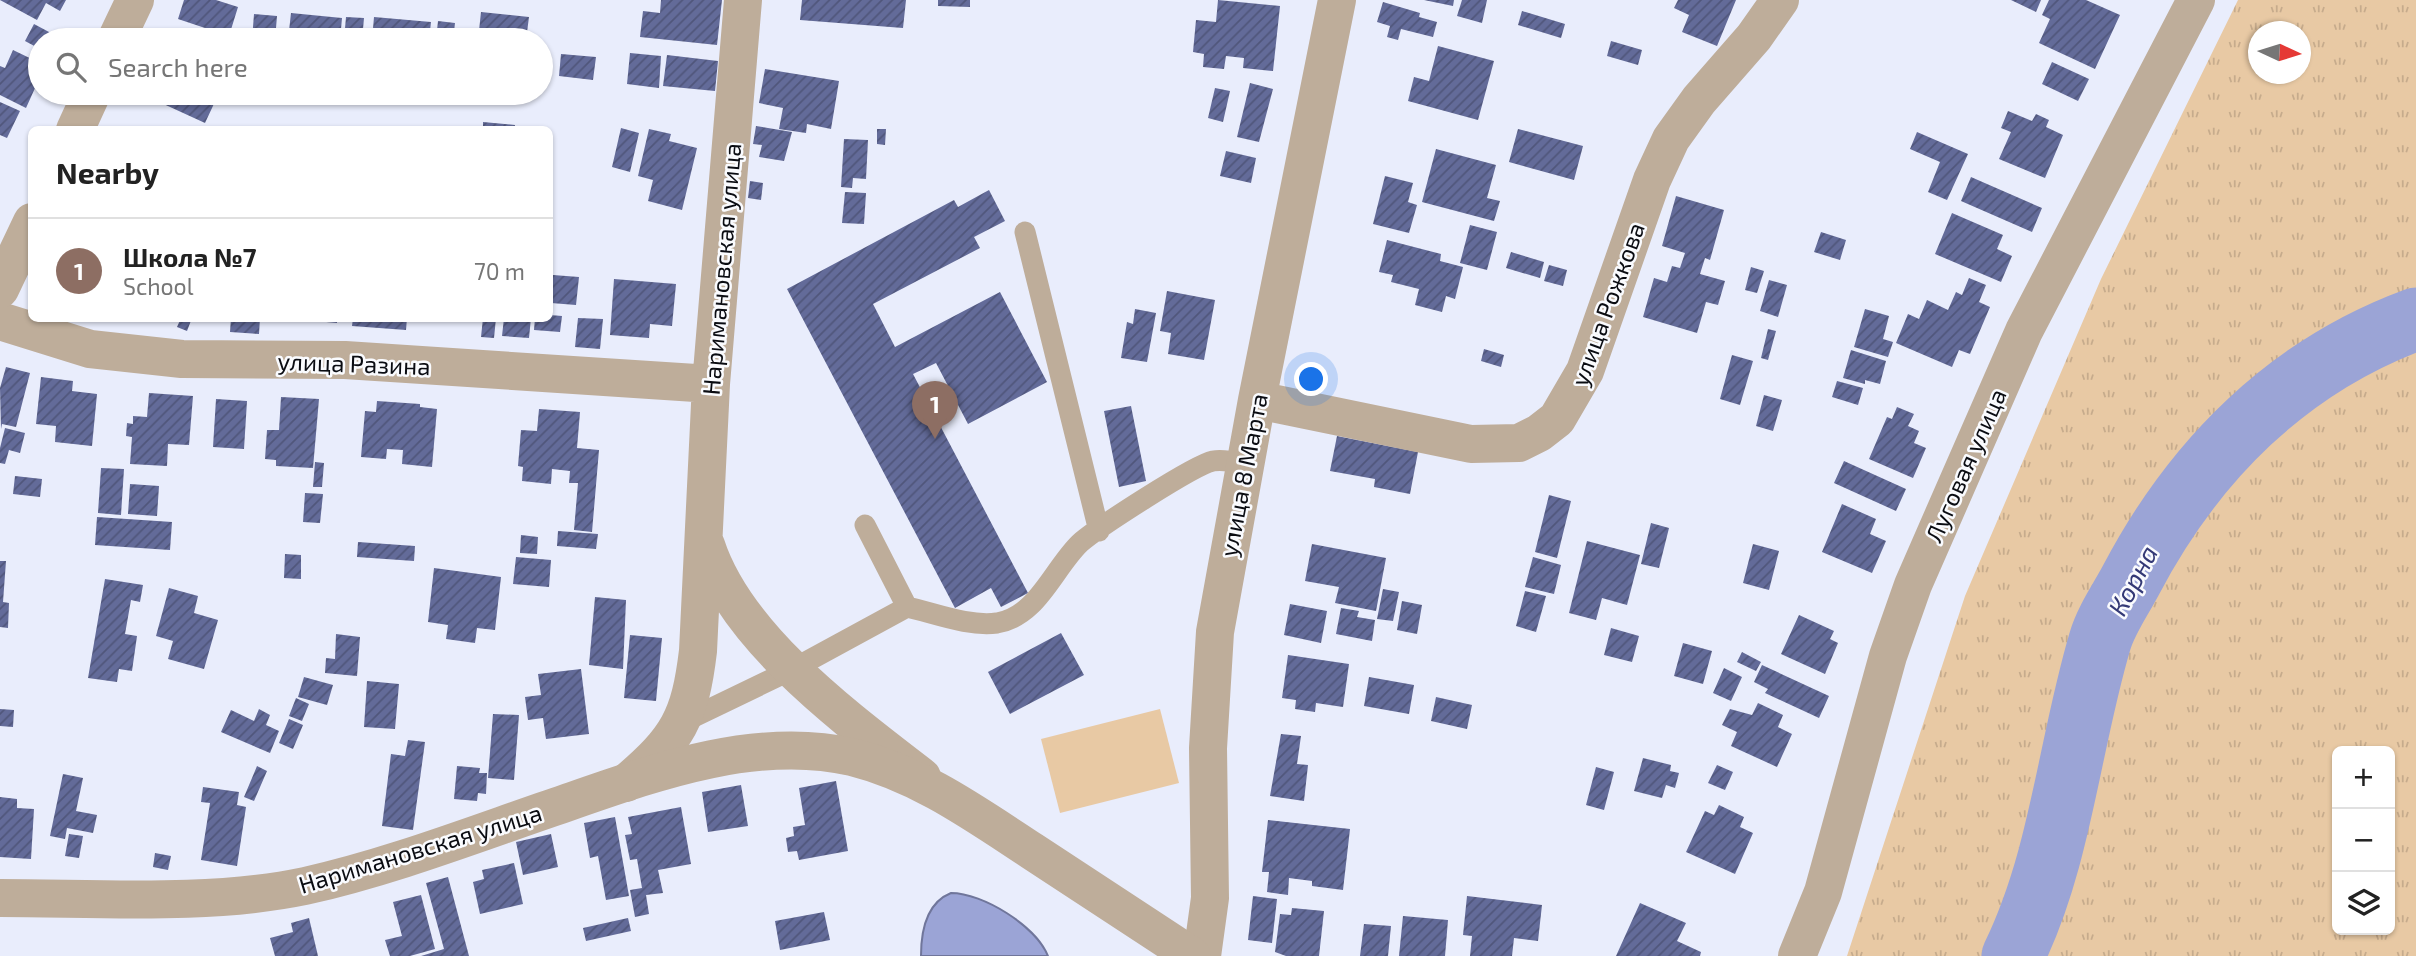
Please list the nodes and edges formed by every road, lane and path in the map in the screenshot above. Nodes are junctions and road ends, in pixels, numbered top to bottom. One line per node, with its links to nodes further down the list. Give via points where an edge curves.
1 (135, 0): 6 (street)
2 (743, 0): 13 (street, Наримановская улица)
3 (1337, 0): 14 (street, улица 8 Марта)
4 (1780, 0): 14 (street, улица Рожкова, via 1671,139 1584,371 1557,419 1539,433 1519,443 1471,444)
5 (2196, 0): 29 (street, Луговая улица, via 2024,331 1913,585 1888,656 1823,892)
6 (122, 28)
7 (86, 105): 8 (street)
8 (77, 126)
9 (28, 230): 11 (street)
10 (1025, 232): 17 (lane)
11 (0, 289)
12 (0, 321): 13 (street, улица Разина, via 90,349 182,359 345,360)
13 (711, 384): 18 (street, Наримановская улица)
14 (1257, 400): 15 (street, улица 8 Марта)
15 (1245, 464): 17 (lane, via 1227,460 1205,464); 28 (street, улица 8 Марта, via 1210,684 1210,898)
16 (865, 525): 19 (lane)
17 (1099, 531): 19 (lane, via 1062,562 1032,606 998,623)
18 (703, 538): 20 (street, Наримановская улица, via 726,590); 21 (street, Наримановская улица, via 698,651 693,689)
19 (907, 607): 20 (lane)
20 (793, 669): 21 (lane); 23 (street, Наримановская улица, via 835,710)
21 (681, 723): 22 (street, Наримановская улица, via 668,744)
22 (626, 783): 23 (street, Наримановская улица, via 742,755 816,751 882,766); 25 (street, Наримановская улица, via 401,859 303,886 227,895)
23 (940, 791): 27 (street, Наримановская улица)
24 (0, 898): 25 (street, Наримановская улица)
25 (38, 898): 26 (street)
26 (0, 909)
27 (1192, 956)
28 (1202, 956)
29 (1797, 956)

